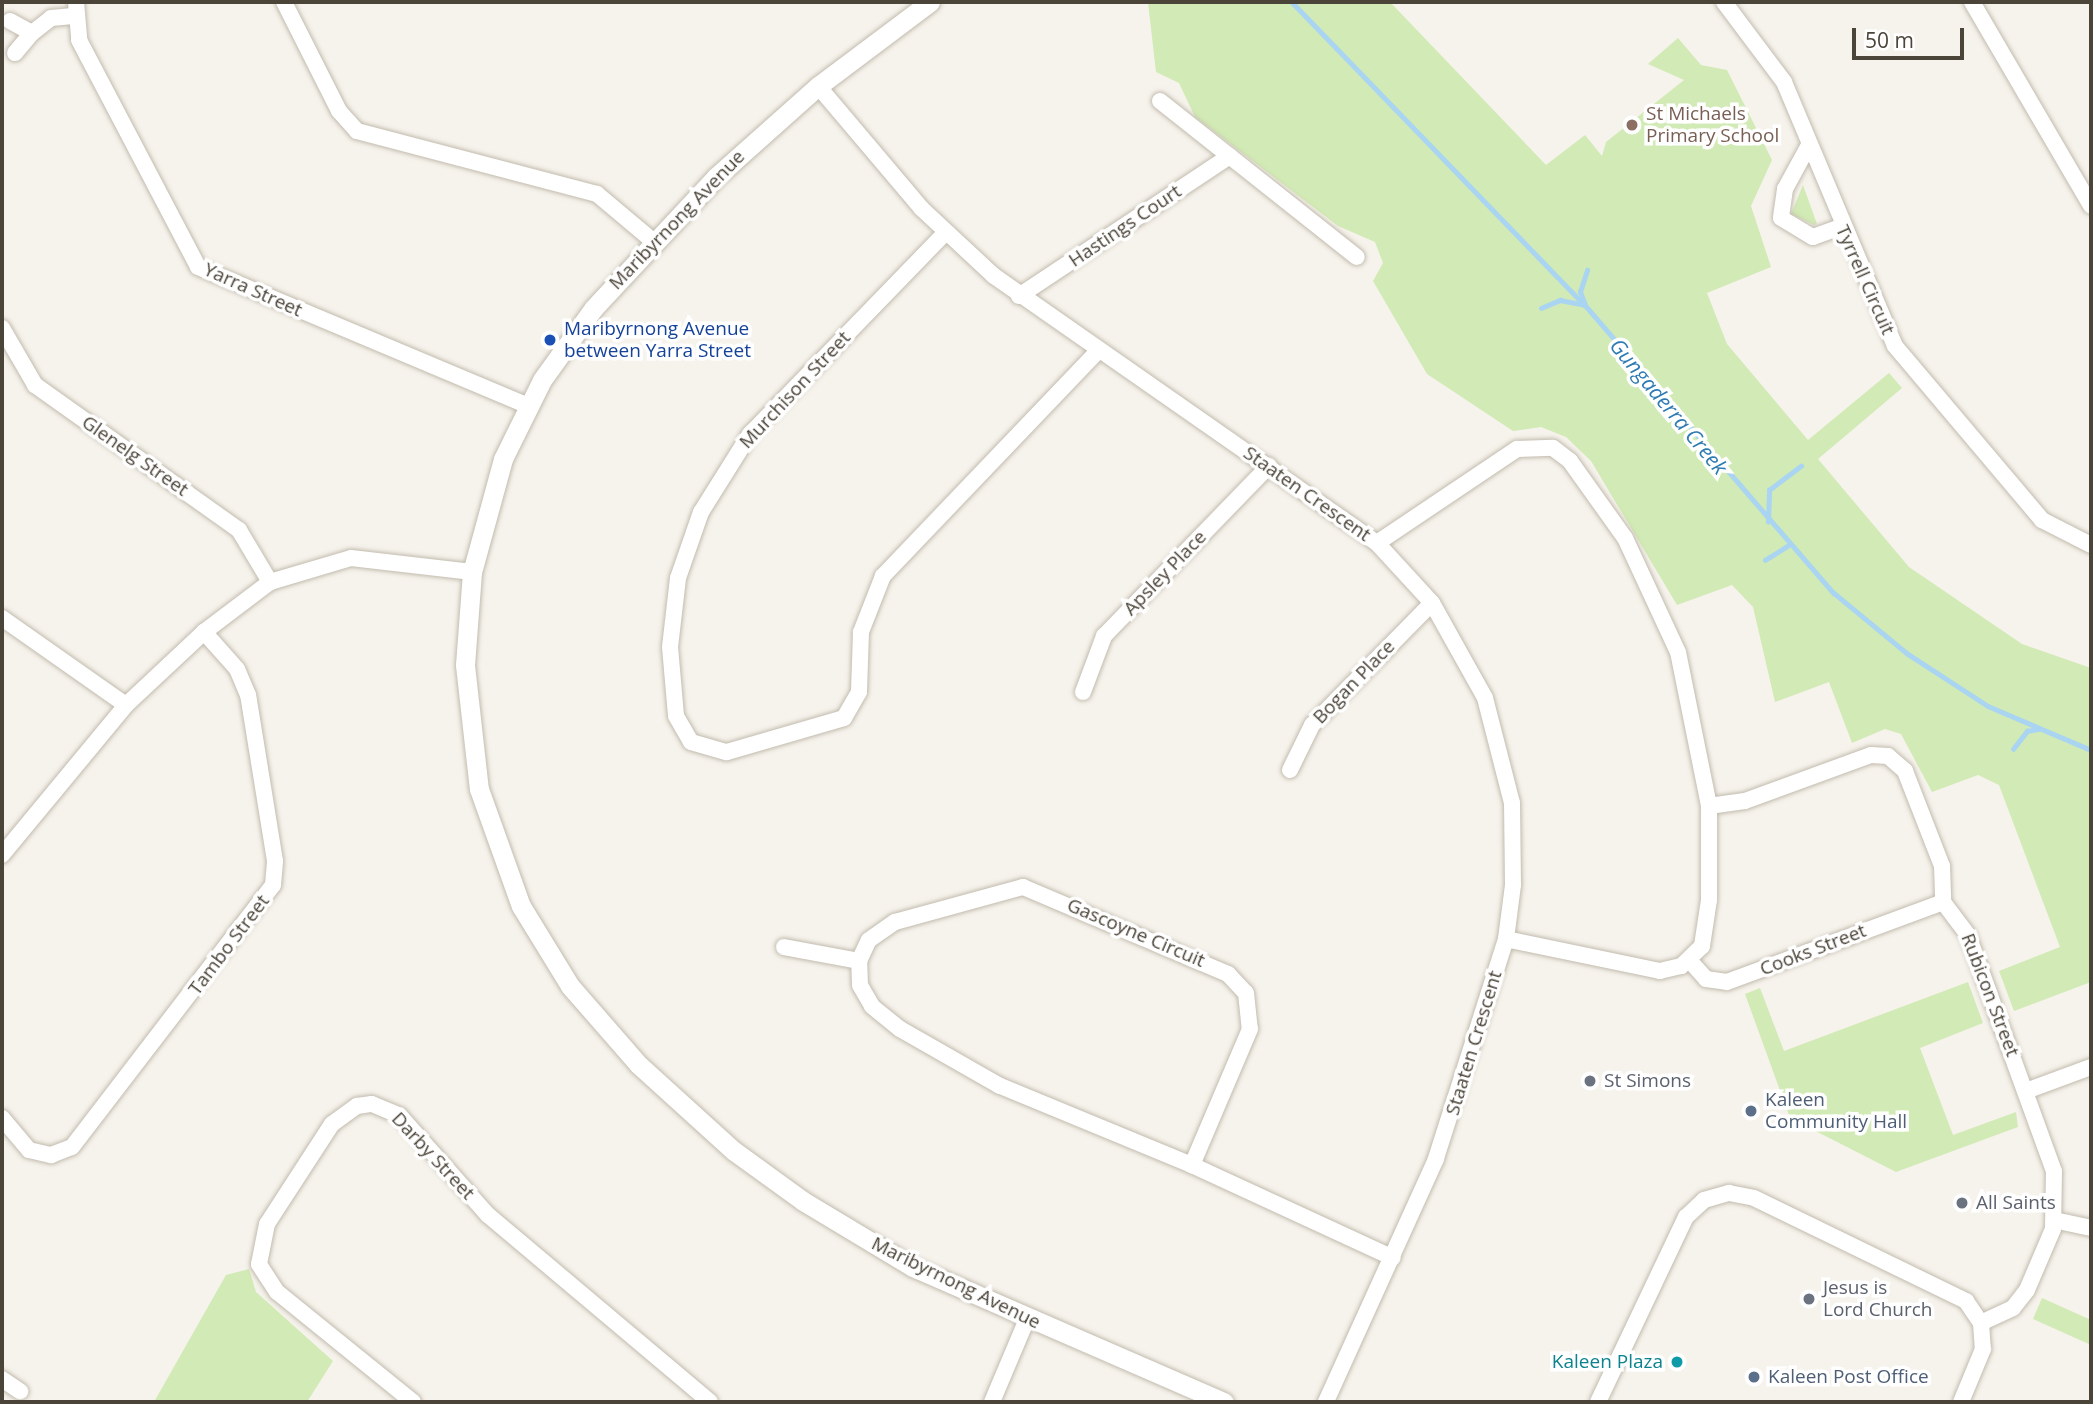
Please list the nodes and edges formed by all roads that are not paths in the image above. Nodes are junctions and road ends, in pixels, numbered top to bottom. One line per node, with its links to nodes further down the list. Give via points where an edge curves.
1 (284, 2): 16 (street, via 339,111 356,131 597,194)
2 (1724, 2): 11 (street, Tyrrell Circuit, via 1776,68)
3 (1972, 2): 13 (street)
4 (923, 3): 9 (street, Maribyrnong Avenue)
5 (74, 9): 7 (street, Yarra Street, via 51,18); 21 (street, Yarra Street, via 79,40 198,267)
6 (10, 21): 7 (street)
7 (32, 33): 8 (street, Yarra Street)
8 (15, 52)
9 (818, 86): 15 (street, Staaten Crescent); 16 (street, Maribyrnong Avenue)
10 (1160, 101): 12 (street)
11 (1809, 145): 14 (street, Tyrrell Circuit); 14 (street, via 1785,189 1781,218 1813,237)
12 (1230, 156): 17 (street); 18 (street, Hastings Court)
13 (2091, 206)
14 (1841, 227): 24 (street, Tyrrell Circuit, via 1895,346 2042,520)
15 (946, 232): 18 (street, Staaten Crescent); 20 (street, Murchison Street, via 750,434 701,512 678,578 670,647 676,716 691,742 727,752 844,718 859,692 861,632 883,576)
16 (653, 241): 21 (street, Maribyrnong Avenue, via 575,332)
17 (1357, 257)
18 (1019, 296): 20 (street, Staaten Crescent)
19 (2, 328): 26 (street, Glenelg Street, via 35,385 239,530)
20 (1097, 352): 22 (street, Staaten Crescent)
21 (528, 406): 25 (street, Maribyrnong Avenue, via 493,487)
22 (1269, 466): 23 (street, Staaten Crescent); 30 (street, Apsley Place, via 1104,636)
23 (1377, 543): 27 (street, Staaten Crescent); 33 (street, via 1517,449 1545,446 1565,456 1625,538 1667,622 1695,712)
24 (2091, 545)
25 (472, 572): 26 (street, via 351,558); 47 (street, Maribyrnong Avenue, via 465,676 479,789 517,896 570,986 670,1095 768,1177 876,1246)
26 (270, 582): 29 (street)
27 (1432, 603): 32 (street, Bogan Place, via 1312,725); 36 (street, Staaten Crescent, via 1474,673 1502,749 1515,858)
28 (2, 618): 31 (street)
29 (204, 632): 31 (street); 42 (street, Tambo Street, via 237,669 248,695 275,861 273,886 72,1147 51,1155 29,1150)
30 (1083, 692)
31 (126, 705): 34 (street)
32 (1290, 770)
33 (1709, 806): 35 (street, via 1739,803 1865,756 1888,756 1908,776 1943,871); 39 (street, via 1706,932)
34 (2, 855)
35 (1943, 902): 39 (street, Cooks Street, via 1727,982 1706,979); 41 (street, Rubicon Street, via 1968,935)
36 (1506, 939): 39 (street, via 1652,970); 46 (street, Staaten Crescent, via 1455,1108)
37 (784, 947): 38 (street)
38 (859, 961): 43 (street, via 867,1000 924,1045 1000,1086); 43 (street, Gascoyne Circuit, via 869,940 888,925 1023,887 1228,974 1246,993 1250,1029)
39 (1690, 961)
40 (2091, 1067): 41 (street)
41 (2026, 1091): 44 (street, Rubicon Street, via 2053,1163)
42 (2, 1118)
43 (1192, 1165): 46 (street)
44 (2054, 1220): 45 (street); 48 (street, Rubicon Street, via 2024,1297)
45 (2091, 1228)
46 (1393, 1258): 55 (street, Staaten Crescent)
47 (1027, 1319): 53 (street); 54 (street, Maribyrnong Avenue)
48 (1980, 1322): 56 (street, via 1952,1291 1754,1198 1721,1194 1686,1217); 57 (street, via 1982,1357)
49 (2, 1379): 50 (street)
50 (20, 1391)
51 (412, 1402): 52 (street, Darby Street, via 277,1292 259,1264 267,1224 332,1124 357,1106 387,1108 400,1116 488,1215)
52 (710, 1402)
53 (992, 1402)
54 (1224, 1402)
55 (1326, 1402)
56 (1598, 1402)
57 (1961, 1402)

